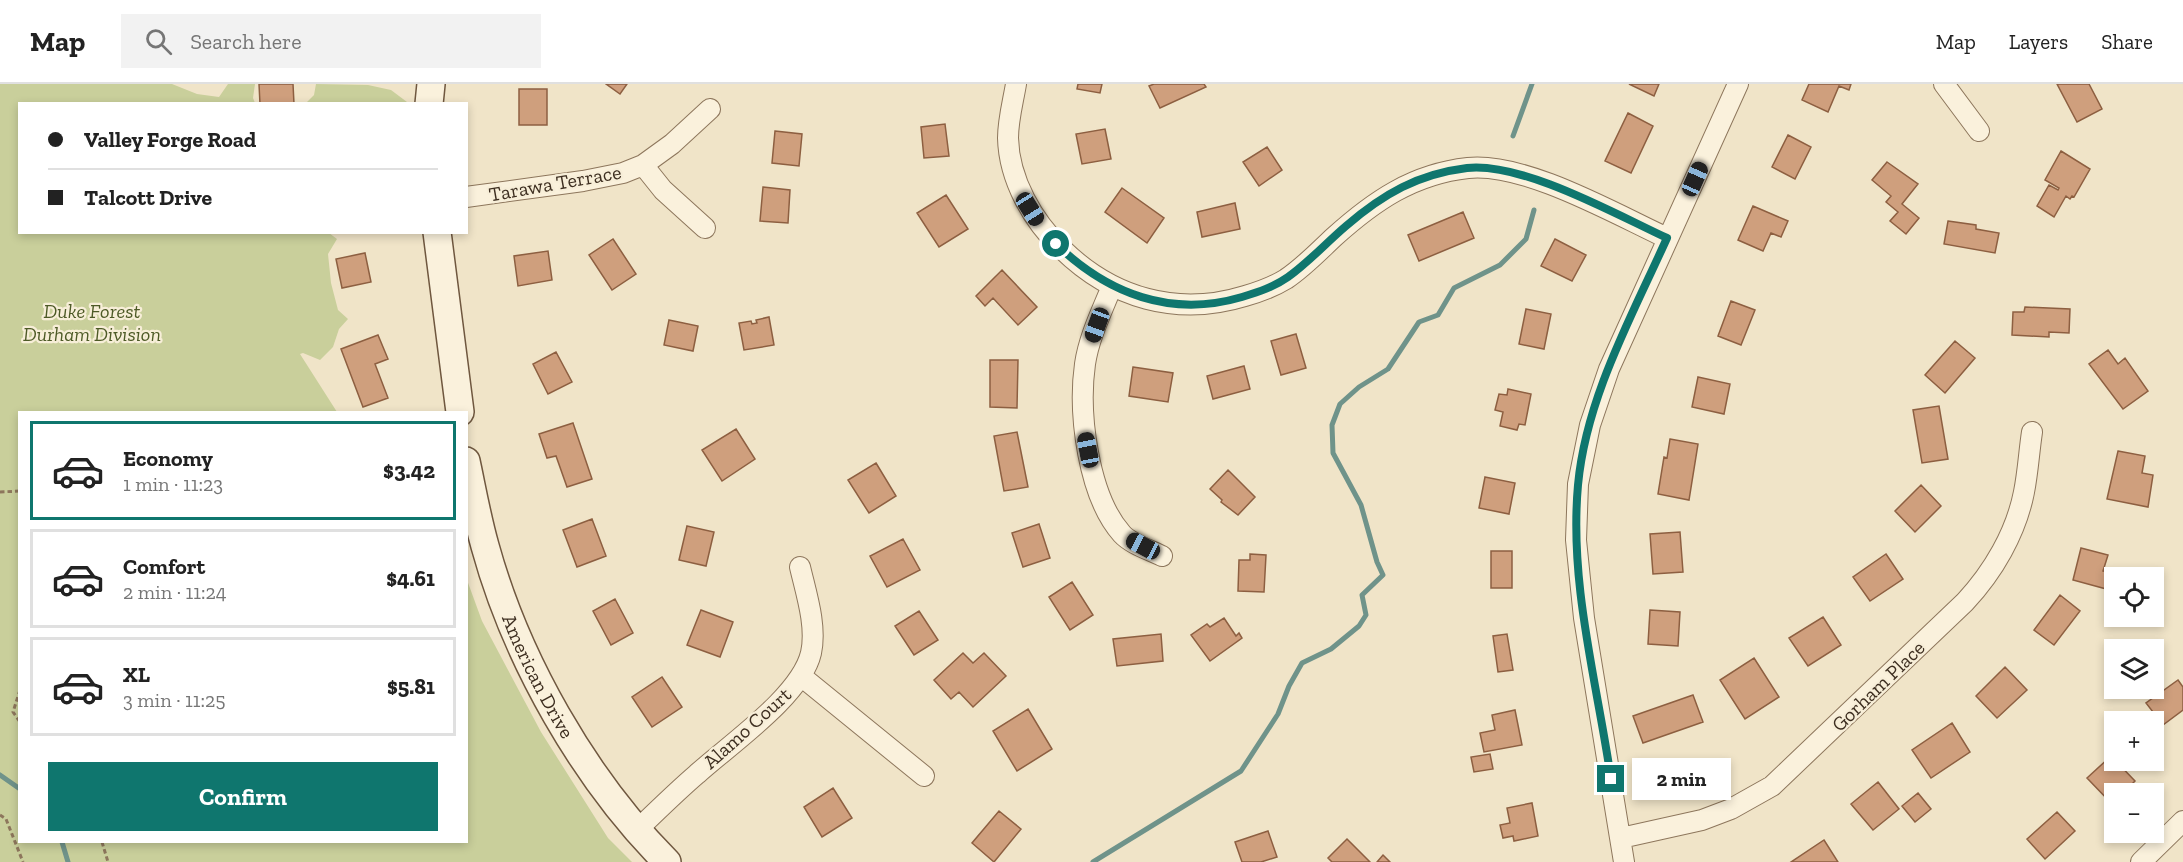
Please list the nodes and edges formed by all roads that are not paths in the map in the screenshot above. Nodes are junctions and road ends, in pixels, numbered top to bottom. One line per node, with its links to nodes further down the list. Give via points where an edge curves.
1 (431, 84): 5 (street)
2 (1016, 84): 13 (street, via 1009,149 1017,181 1030,209 1044,232 1068,255)
3 (1738, 84): 12 (street)
4 (1944, 84): 7 (street)
5 (429, 102)
6 (710, 109): 8 (street, Tarawa Terrace)
7 (1979, 131)
8 (643, 165): 9 (street, Tarawa Terrace, via 583,181); 10 (street, Tarawa Terrace, via 663,190)
9 (468, 197)
10 (705, 228)
11 (436, 234): 14 (street)
12 (1667, 238): 13 (street, via 1528,176 1468,168 1406,184 1367,209 1293,273 1260,291 1207,305 1179,305 1153,301); 23 (street, via 1599,398 1578,484 1578,564 1584,618)
13 (1112, 286): 17 (street, via 1085,362 1082,405 1090,465 1123,536)
14 (460, 411)
15 (2032, 432): 23 (street, Gorham Place, via 2024,492 2013,528 1992,568 1965,602 1772,786 1702,820)
16 (468, 470): 22 (street, American Drive, via 485,547 540,684 597,778)
17 (1162, 556)
18 (800, 567): 19 (street, Alamo Court, via 812,638)
19 (801, 676): 20 (street); 22 (street, Alamo Court, via 781,700)
20 (924, 776)
21 (2183, 821): 26 (street)
22 (637, 830): 24 (street, American Drive)
23 (1621, 838): 25 (street)
24 (667, 862)
25 (1624, 862)
26 (2141, 862)

